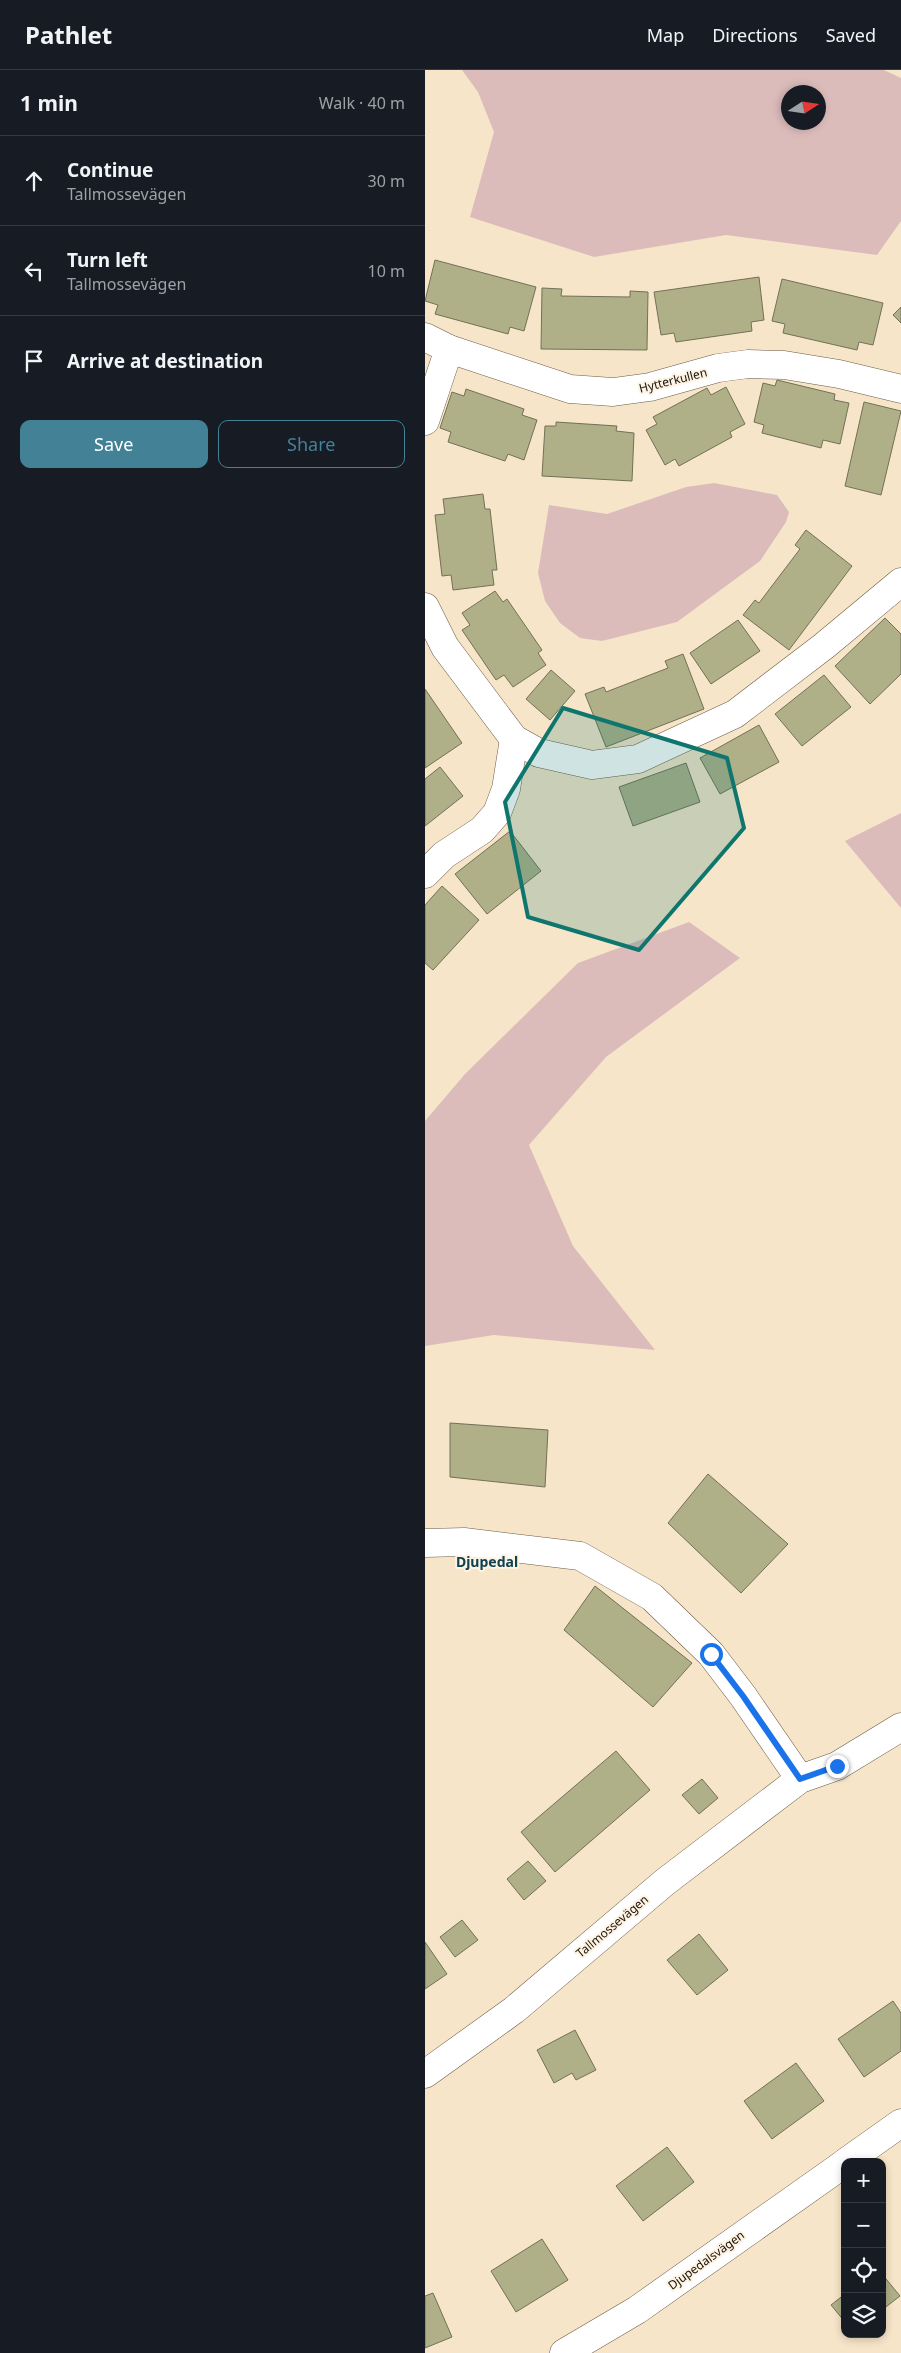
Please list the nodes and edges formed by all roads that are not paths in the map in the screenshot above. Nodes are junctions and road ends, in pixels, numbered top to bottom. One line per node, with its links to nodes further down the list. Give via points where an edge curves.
1 (425, 337): 2 (street, Hytterkullen)
2 (449, 349): 3 (street, Hytterkullen, via 571,389 613,392 650,387 718,368 748,364 784,364); 4 (street)
3 (901, 389)
4 (425, 420)
5 (901, 582): 7 (street, via 735,714 638,759 592,765 539,753)
6 (425, 607): 7 (street, via 445,647)
7 (514, 739): 8 (street, via 506,789 497,813 482,830 444,855)
8 (425, 874)
9 (425, 1543): 11 (street, via 464,1542 580,1556 652,1597 711,1654)
10 (901, 1727): 11 (street, Tallmossevägen, via 837,1766)
11 (800, 1779): 12 (street, Tallmossevägen, via 665,1882 514,2010)
12 (425, 2074)
13 (901, 2123): 14 (street, Djupedalsvägen)
14 (851, 2158)
15 (841, 2165): 16 (street, Djupedalsvägen, via 637,2310)
16 (564, 2353)

